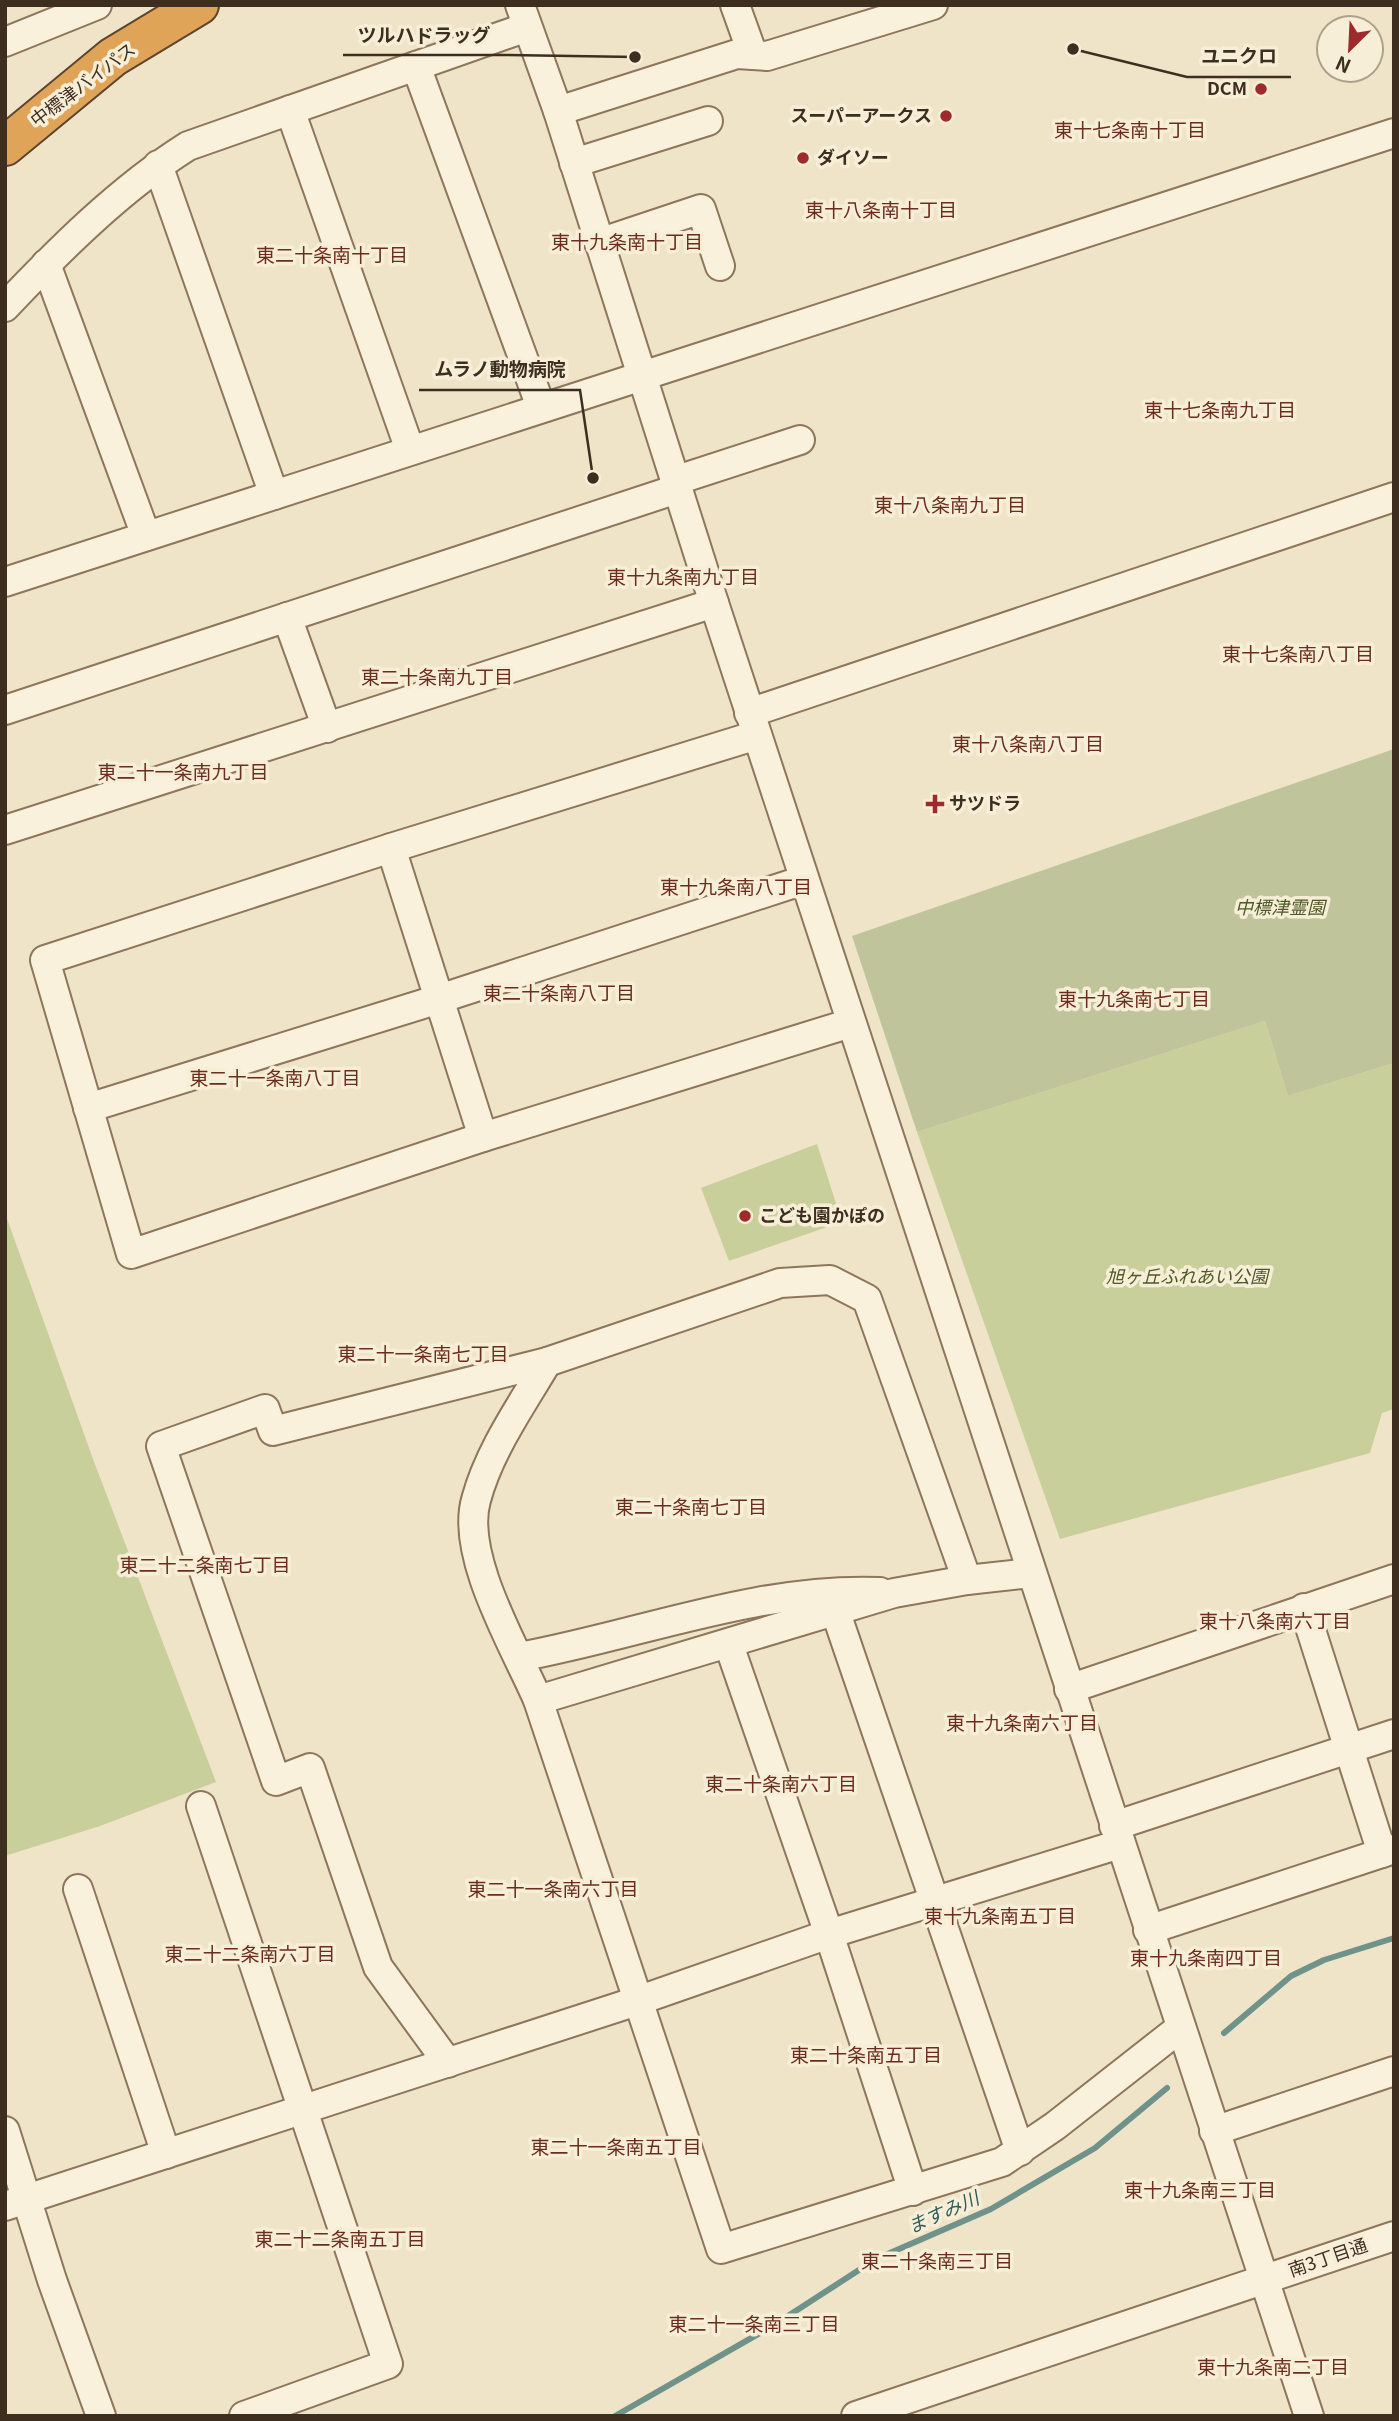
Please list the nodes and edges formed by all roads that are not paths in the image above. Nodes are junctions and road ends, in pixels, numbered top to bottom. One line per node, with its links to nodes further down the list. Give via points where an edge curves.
1 (97, 5): 6 (street)
2 (199, 5): 13 (highway, 中標津バイパス, via 113,57)
3 (735, 5): 7 (street)
4 (933, 5): 7 (street, via 767,56)
5 (523, 16): 8 (street); 10 (street)
6 (5, 42)
7 (753, 55): 10 (street, via 737,54)
8 (416, 66): 9 (street); 21 (street)
9 (290, 110): 15 (street, via 188,146); 23 (street)
10 (558, 111): 14 (street)
11 (708, 121): 14 (street)
12 (1394, 133): 20 (street)
13 (5, 146)
14 (574, 163): 16 (street)
15 (158, 165): 17 (street); 25 (street)
16 (599, 243): 18 (street, via 701,209); 20 (street)
17 (46, 264): 19 (street); 27 (street)
18 (720, 266)
19 (5, 307)
20 (639, 375): 21 (street); 24 (street)
21 (541, 407): 23 (street)
22 (800, 440): 24 (street)
23 (410, 450): 25 (street)
24 (675, 485): 29 (street); 30 (street)
25 (274, 495): 27 (street)
26 (1394, 497): 32 (street)
27 (146, 536): 28 (street)
28 (7, 576)
29 (713, 603): 32 (street); 33 (street)
30 (287, 617): 31 (street); 33 (street)
31 (5, 710)
32 (753, 724): 35 (street); 36 (street)
33 (327, 728): 34 (street)
34 (5, 830)
35 (391, 848): 37 (street); 39 (street, via 45,960)
36 (804, 880): 37 (street); 38 (street)
37 (439, 999): 39 (street); 40 (street)
38 (851, 1023): 40 (street); 42 (street)
39 (88, 1108): 40 (street, via 131,1254)
40 (484, 1137)
41 (547, 1363): 44 (street, via 780,1283 830,1280 867,1299); 49 (street, via 491,1459 475,1502 474,1541); 63 (street, via 273,1431 265,1409 161,1446 276,1781 310,1768 378,1967)
42 (1031, 1573): 44 (street); 50 (street)
43 (1394, 1579): 46 (street)
44 (967, 1580): 45 (street)
45 (894, 1593): 47 (street); 49 (street, via 836,1591 763,1600)
46 (1304, 1608): 50 (street); 53 (street)
47 (836, 1613): 48 (street); 58 (street)
48 (729, 1645): 51 (street); 60 (street)
49 (519, 1657): 51 (street)
50 (1069, 1689): 55 (street)
51 (538, 1700): 61 (street)
52 (1394, 1734): 53 (street)
53 (1348, 1749): 55 (street); 56 (street)
54 (201, 1806): 65 (street)
55 (1117, 1835): 58 (street); 59 (street)
56 (1388, 1851): 59 (street)
57 (78, 1889): 69 (street)
58 (935, 1901): 60 (street); 68 (street)
59 (1148, 1930): 62 (street)
60 (829, 1934): 61 (street); 70 (street)
61 (637, 2001): 63 (street); 70 (street, via 721,2249)
62 (1180, 2028): 67 (street); 68 (street)
63 (448, 2063): 65 (street)
64 (1394, 2071): 67 (street)
65 (303, 2109): 69 (street); 75 (street, via 388,2364)
66 (5, 2131): 71 (street)
67 (1214, 2131): 73 (street)
68 (1020, 2151): 70 (street, via 1002,2162)
69 (166, 2154): 71 (street)
70 (913, 2191)
71 (17, 2202): 74 (street, via 52,2280)
72 (1394, 2236): 73 (street, 南3丁目通)
73 (1263, 2280): 76 (street, 南3丁目通); 77 (street)
74 (100, 2416)
75 (244, 2416)
76 (856, 2416)
77 (1309, 2416)

